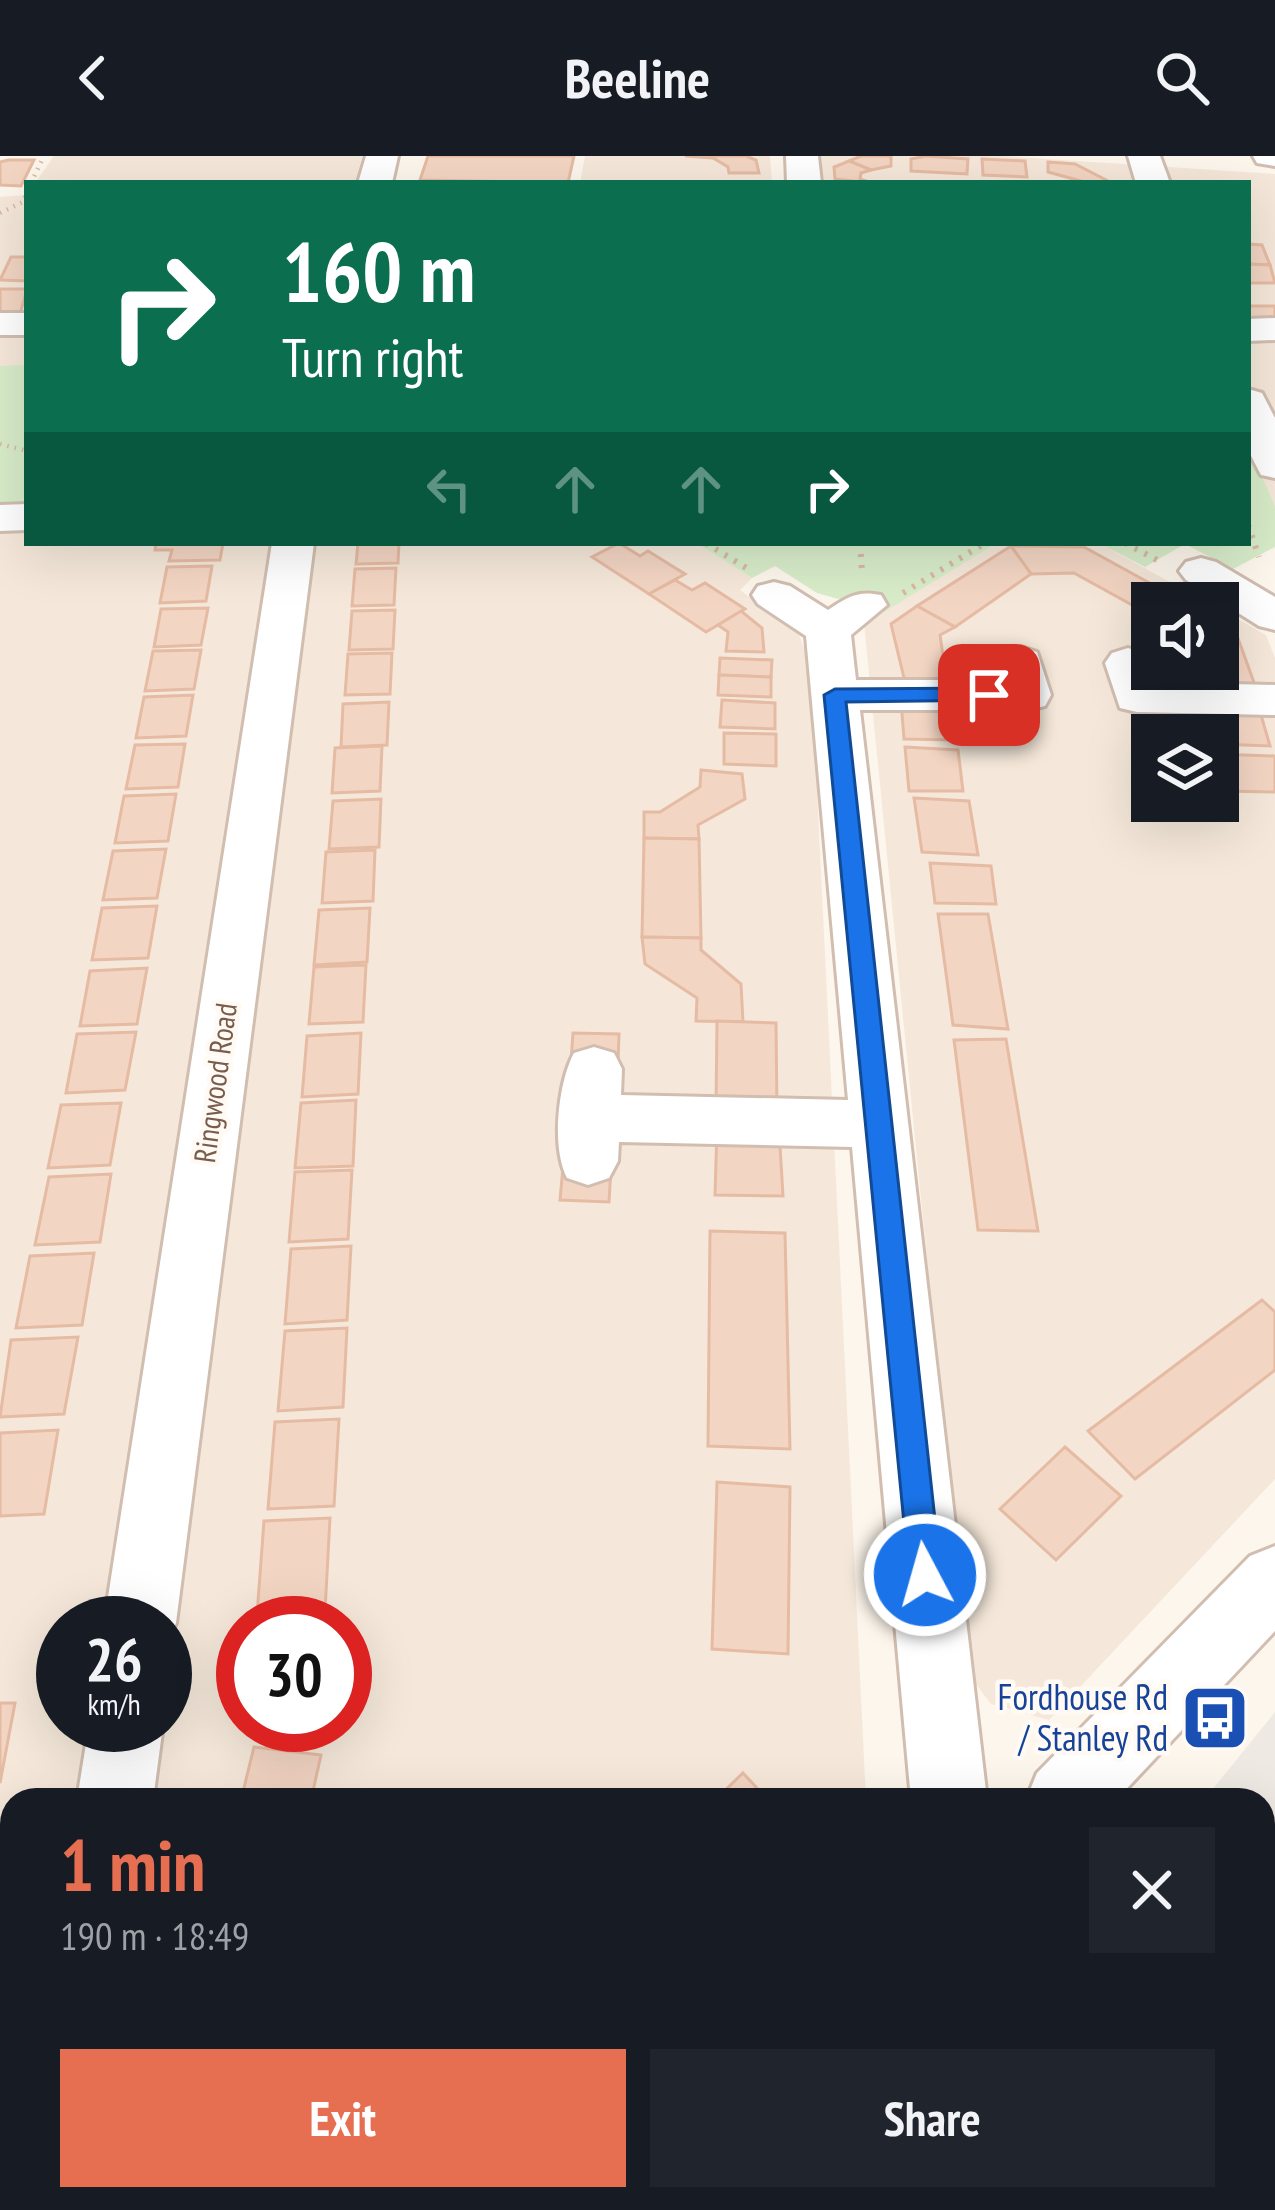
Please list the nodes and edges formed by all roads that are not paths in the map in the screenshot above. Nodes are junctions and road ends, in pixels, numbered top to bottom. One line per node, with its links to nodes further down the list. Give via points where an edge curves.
1 (1251, 407): 2 (street)
2 (1275, 466)
3 (292, 546): 14 (street, Ringwood Road)
4 (1201, 571): 5 (street)
5 (1264, 588)
6 (774, 595): 9 (street, via 846,618)
7 (1021, 662): 9 (street, via 1028,695)
8 (1128, 663): 10 (street, via 1137,697)
9 (835, 695): 12 (street)
10 (1275, 700)
11 (592, 1116): 12 (street)
12 (878, 1124): 17 (street)
13 (1275, 1580): 18 (street)
14 (144, 1596)
15 (121, 1752): 16 (street)
16 (117, 1788)
17 (948, 1788)
18 (1076, 1788)

